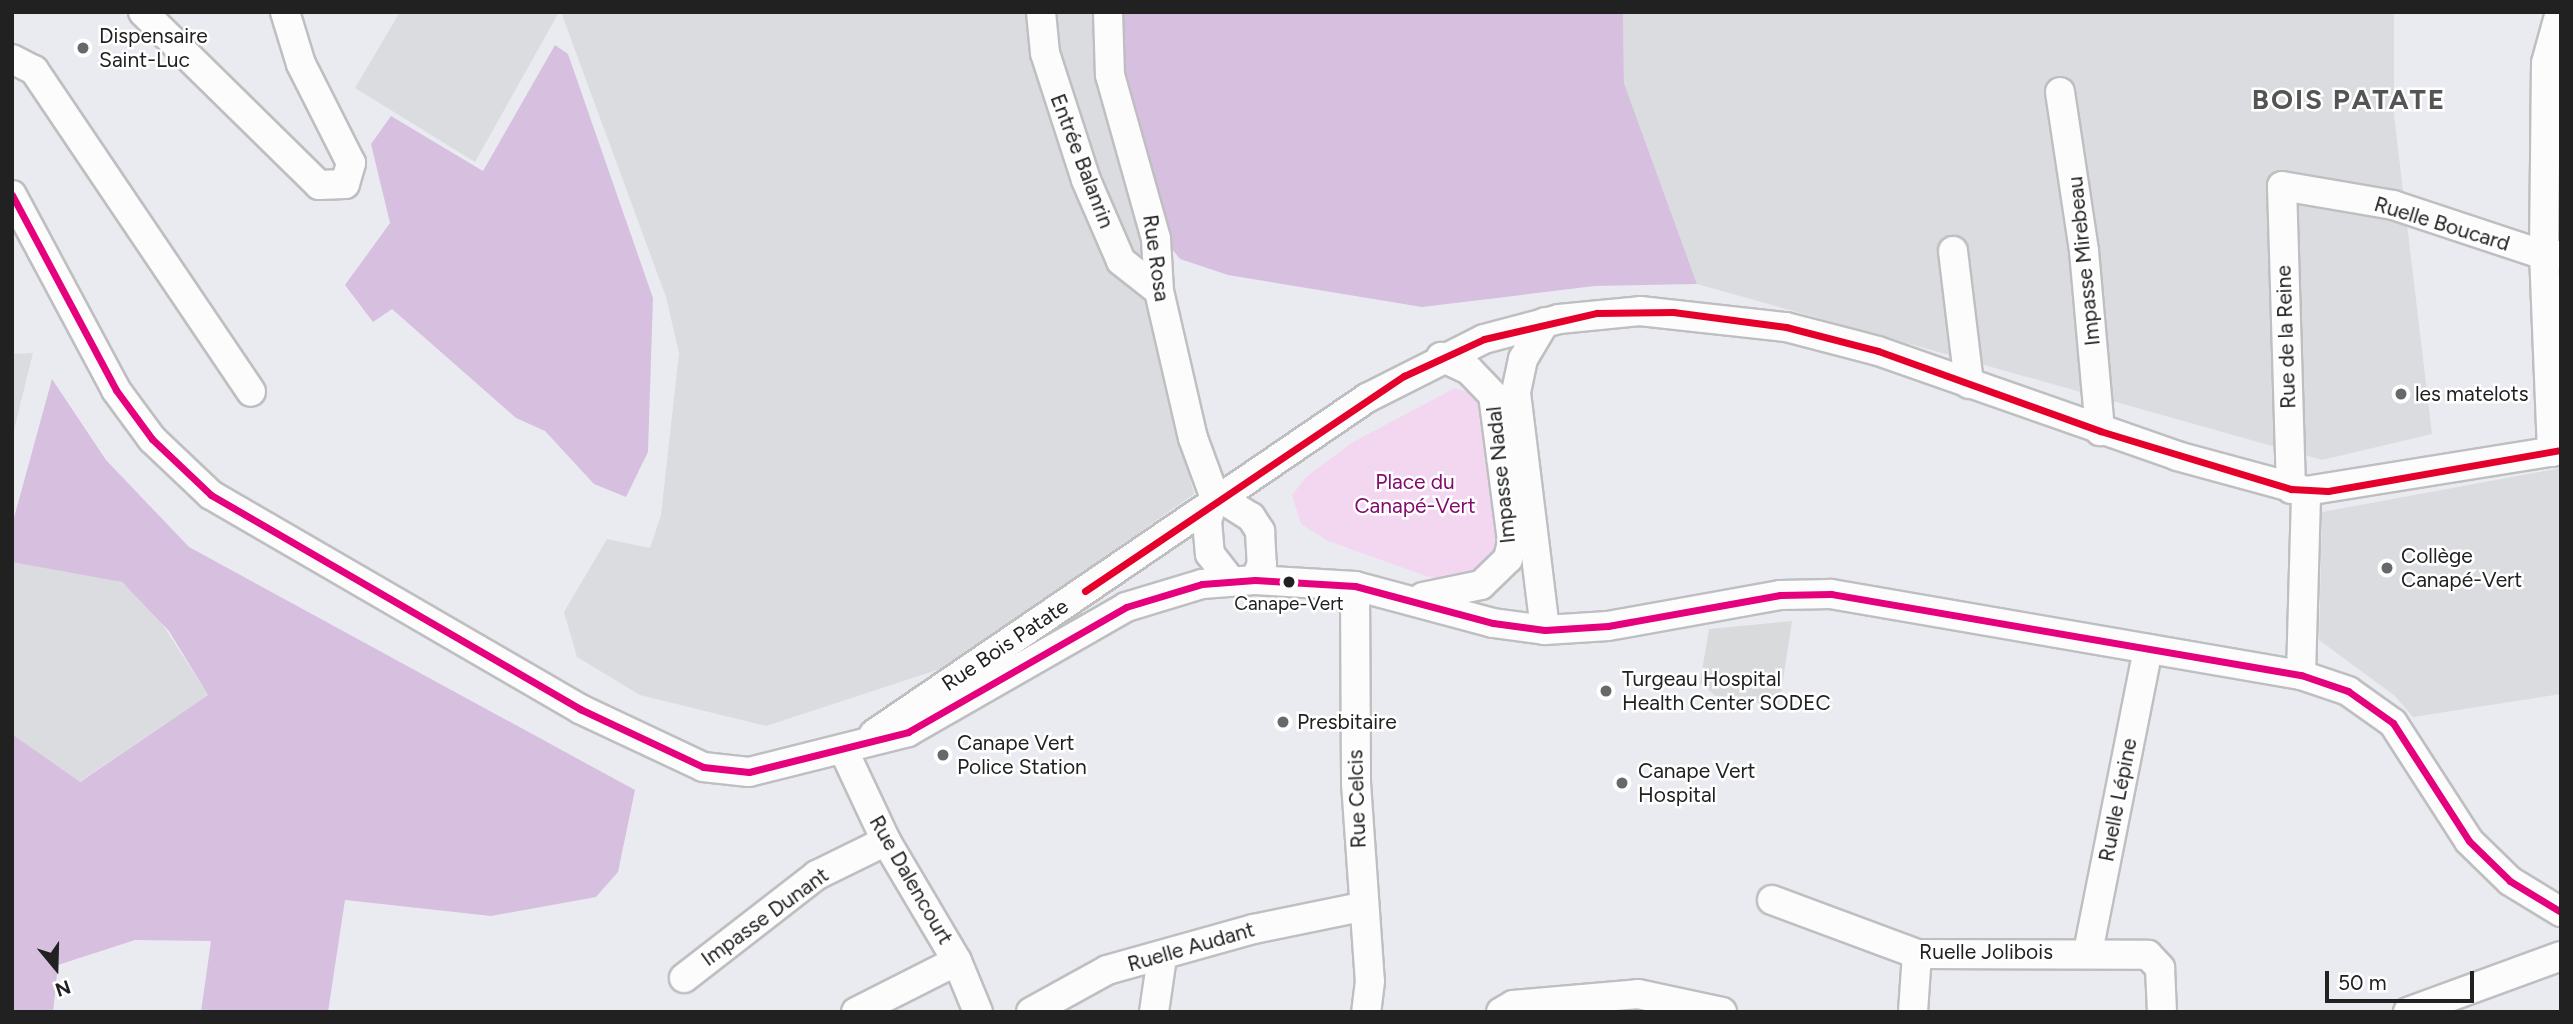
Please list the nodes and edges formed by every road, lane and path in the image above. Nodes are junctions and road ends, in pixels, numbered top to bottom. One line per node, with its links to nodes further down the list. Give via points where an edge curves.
1 (143, 12): 2 (street, via 319,185 345,184 351,163 301,64)
2 (285, 12)
3 (1041, 12): 12 (street, Entrée Balanrin, via 1045,53 1086,180 1121,261)
4 (1108, 12): 12 (street, Rue Rosa, via 1110,75 1151,215)
5 (2560, 12): 11 (street, via 2546,63)
6 (12, 59): 16 (street, via 34,71)
7 (2060, 92): 17 (street, Impasse Mirebeau, via 2084,251)
8 (2282, 186): 11 (street, Ruelle Boucard, via 2393,205); 19 (street, Rue de la Reine)
9 (12, 195): 27 (street, via 116,390 152,439 211,495 580,709 703,767 749,772)
10 (1953, 251): 15 (street)
11 (2552, 255): 18 (street)
12 (1159, 291): 20 (street, Rue Rosa, via 1193,438)
13 (1545, 322): 14 (street, Rue Bois Patate); 15 (street, Rue Bois Patate, via 1640,311 1747,320 1878,351); 24 (street, Impasse Nadal, via 1523,359 1516,393)
14 (1441, 357): 20 (street, Rue Bois Patate, via 1367,398); 23 (street, Impasse Nadal, via 1469,370 1493,395 1512,541 1508,559 1481,585)
15 (1969, 384): 17 (street, Rue Bois Patate)
16 (251, 392)
17 (2100, 431): 19 (street, Rue Bois Patate)
18 (2556, 451): 19 (street, Rue Bois Patate)
19 (2298, 490): 26 (street, Rue de la Reine)
20 (1217, 502): 21 (street, via 1207,521 1210,554); 21 (street, via 1251,517 1259,531 1262,565); 27 (street, Rue Bois Patate)
21 (1243, 581): 22 (street); 27 (street, via 1177,589 1126,607 923,726)
22 (1355, 586): 23 (street); 30 (street, Rue Celcis)
23 (1417, 598): 24 (street, via 1493,622)
24 (1545, 630): 25 (street, via 1816,594 1864,597)
25 (2148, 649): 26 (street); 32 (street, Ruelle Lépine)
26 (2301, 676): 31 (street, via 2348,691 2379,710 2405,739 2469,841 2510,881)
27 (855, 745): 28 (street, Rue Dalencourt)
28 (886, 841): 36 (street, Rue Dalencourt); 37 (street, Impasse Dunant, via 817,875)
29 (1772, 900): 33 (street, Ruelle Jolibois)
30 (1361, 907): 35 (street, Ruelle Audant, via 1254,929); 42 (street, Rue Celcis, via 1370,981)
31 (2561, 912)
32 (2088, 952): 33 (street, Ruelle Jolibois); 46 (street, Ruelle Jolibois, via 2148,955 2156,961)
33 (1916, 954): 45 (street)
34 (2561, 956): 47 (street)
35 (1162, 957): 40 (street, Ruelle Audant, via 1107,970); 41 (street)
36 (957, 961): 38 (street); 39 (street, Rue Dalencourt)
37 (684, 978)
38 (856, 1012)
39 (978, 1012)
40 (1031, 1012)
41 (1154, 1012)
42 (1366, 1012)
43 (1501, 1012): 44 (street, via 1513,1005 1638,994)
44 (1722, 1012)
45 (1913, 1012)
46 (2162, 1012)
47 (2408, 1012)

